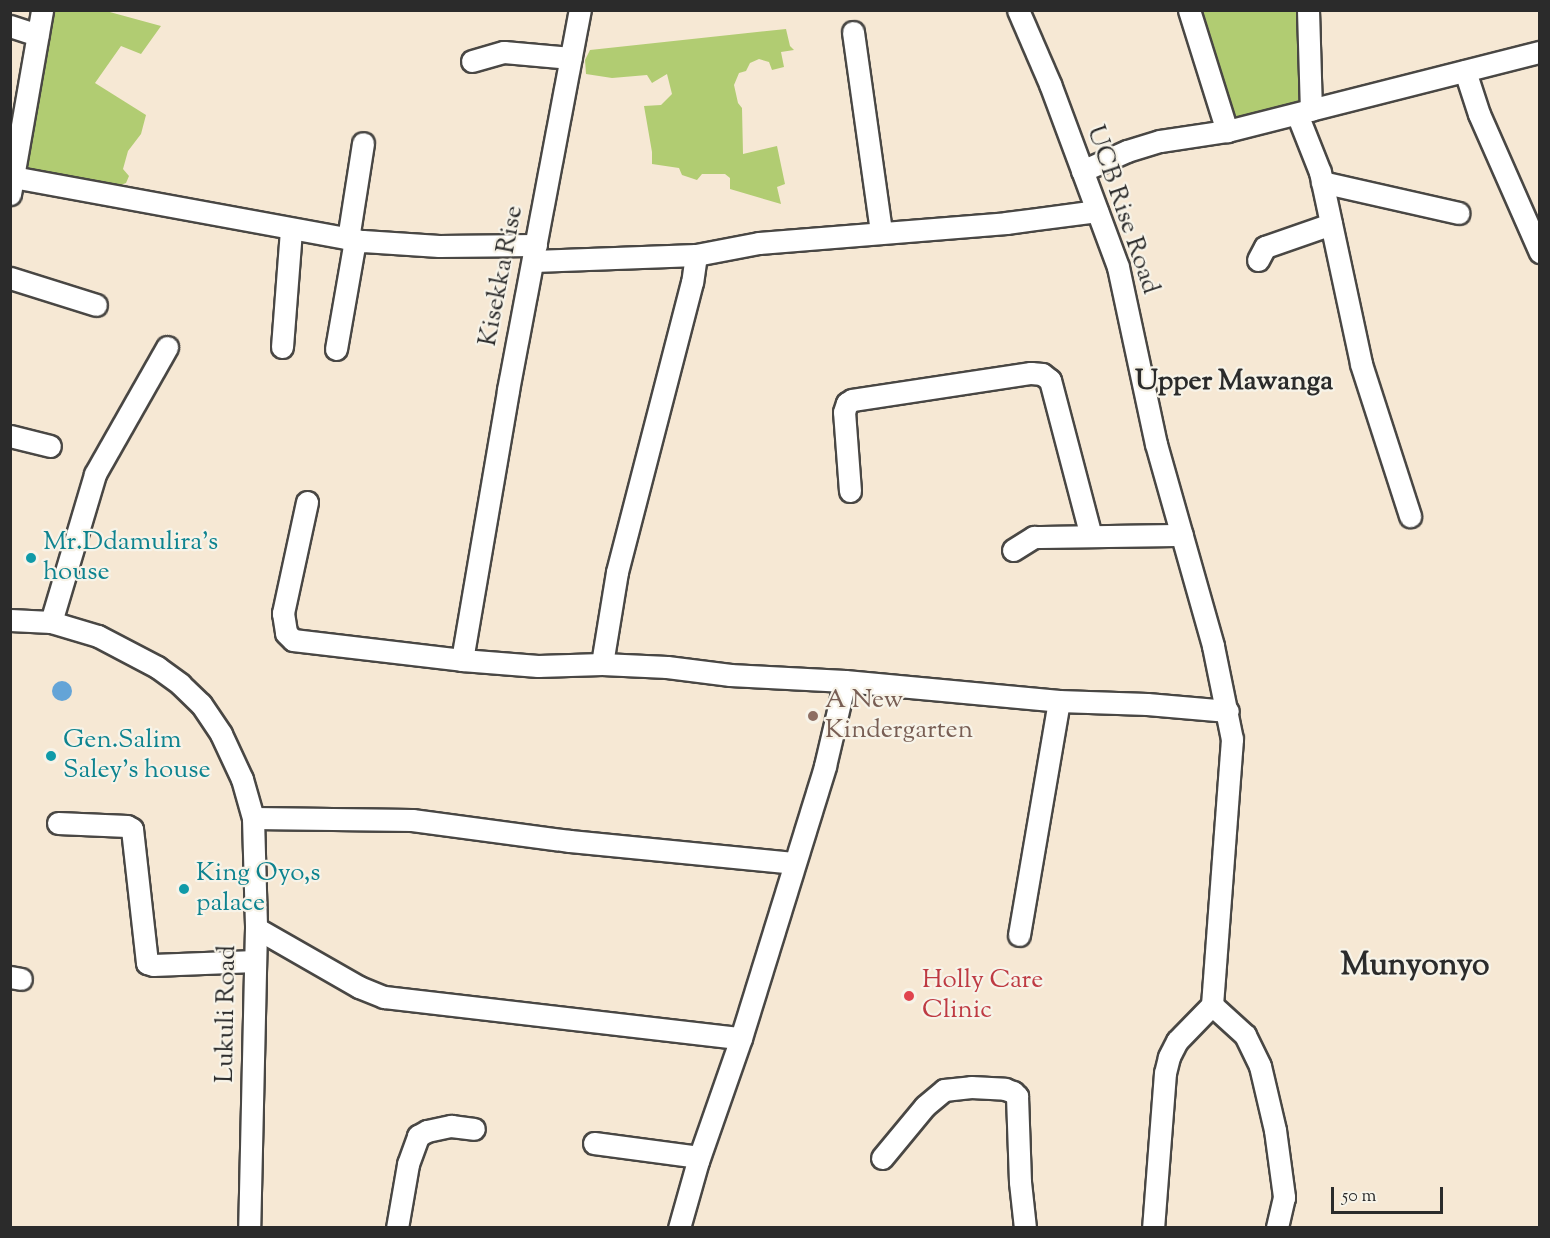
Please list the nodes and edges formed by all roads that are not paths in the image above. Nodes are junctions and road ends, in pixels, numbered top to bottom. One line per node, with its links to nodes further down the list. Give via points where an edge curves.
1 (42, 10): 8 (street)
2 (580, 10): 10 (street, Kisekka Rise)
3 (1018, 10): 16 (street, UCB Rise Road)
4 (1189, 10): 14 (street)
5 (1308, 10): 13 (street)
6 (10, 26): 8 (street)
7 (853, 32): 23 (street)
8 (38, 35): 18 (street)
9 (1539, 52): 12 (street)
10 (571, 58): 11 (street, via 504,52); 26 (street, Kisekka Rise)
11 (472, 61)
12 (1465, 71): 13 (street); 25 (street, via 1479,114)
13 (1304, 112): 14 (street); 17 (street)
14 (1227, 131): 16 (street, via 1160,141)
15 (363, 143): 24 (street)
16 (1082, 171): 19 (street, UCB Rise Road)
17 (1322, 182): 20 (street); 21 (street)
18 (12, 185): 22 (street)
19 (1096, 211): 23 (street, via 1006,223); 40 (street, UCB Rise Road, via 1118,267 1156,444)
20 (1459, 213)
21 (1331, 224): 28 (street, via 1265,247); 38 (street, via 1361,364)
22 (291, 229): 24 (street); 32 (street)
23 (881, 232): 27 (street, via 759,243)
24 (351, 239): 26 (street); 33 (street)
25 (1539, 252)
26 (535, 253): 27 (street); 44 (street, Kisekka Rise)
27 (696, 255): 45 (street, via 617,572)
28 (1258, 260)
29 (10, 278): 30 (street)
30 (96, 305)
31 (167, 347): 43 (street, via 95,474)
32 (282, 347)
33 (336, 349)
34 (10, 436): 35 (street)
35 (50, 446)
36 (850, 491): 39 (street, via 844,412 847,403 1042,374 1050,380)
37 (307, 502): 44 (street, via 283,614 286,633 293,640)
38 (1410, 516)
39 (1091, 536): 40 (street); 41 (street, via 1034,537)
40 (1182, 536): 48 (street, UCB Rise Road)
41 (1013, 550)
42 (10, 620): 43 (street, Lukuli Road)
43 (51, 621): 49 (street, Lukuli Road, via 98,636 157,667 201,704 233,757)
44 (462, 660): 45 (street, via 538,666)
45 (602, 664): 46 (street)
46 (845, 681): 47 (street); 51 (street, via 825,766)
47 (1059, 701): 48 (street); 53 (street)
48 (1228, 711): 55 (street, UCB Rise Road, via 1232,739)
49 (253, 818): 51 (street, via 412,820 570,841); 52 (street, Lukuli Road)
50 (58, 823): 54 (street, via 132,829 147,963)
51 (793, 863): 56 (street)
52 (256, 928): 54 (street, Lukuli Road); 56 (street, via 384,997)
53 (1019, 935)
54 (255, 961): 61 (street, Lukuli Road)
55 (1212, 1005): 65 (street, via 1177,1041 1169,1057); 66 (street, via 1245,1035 1260,1066 1275,1130 1284,1197)
56 (741, 1038): 59 (street)
57 (474, 1129): 62 (street, via 438,1128 418,1136 408,1164)
58 (594, 1143): 59 (street)
59 (699, 1156): 63 (street)
60 (882, 1158): 64 (street, via 925,1106 944,1090 971,1087 1013,1092 1017,1096)
61 (249, 1227)
62 (397, 1227)
63 (679, 1227)
64 (1024, 1227)
65 (1153, 1227)
66 (1277, 1227)

